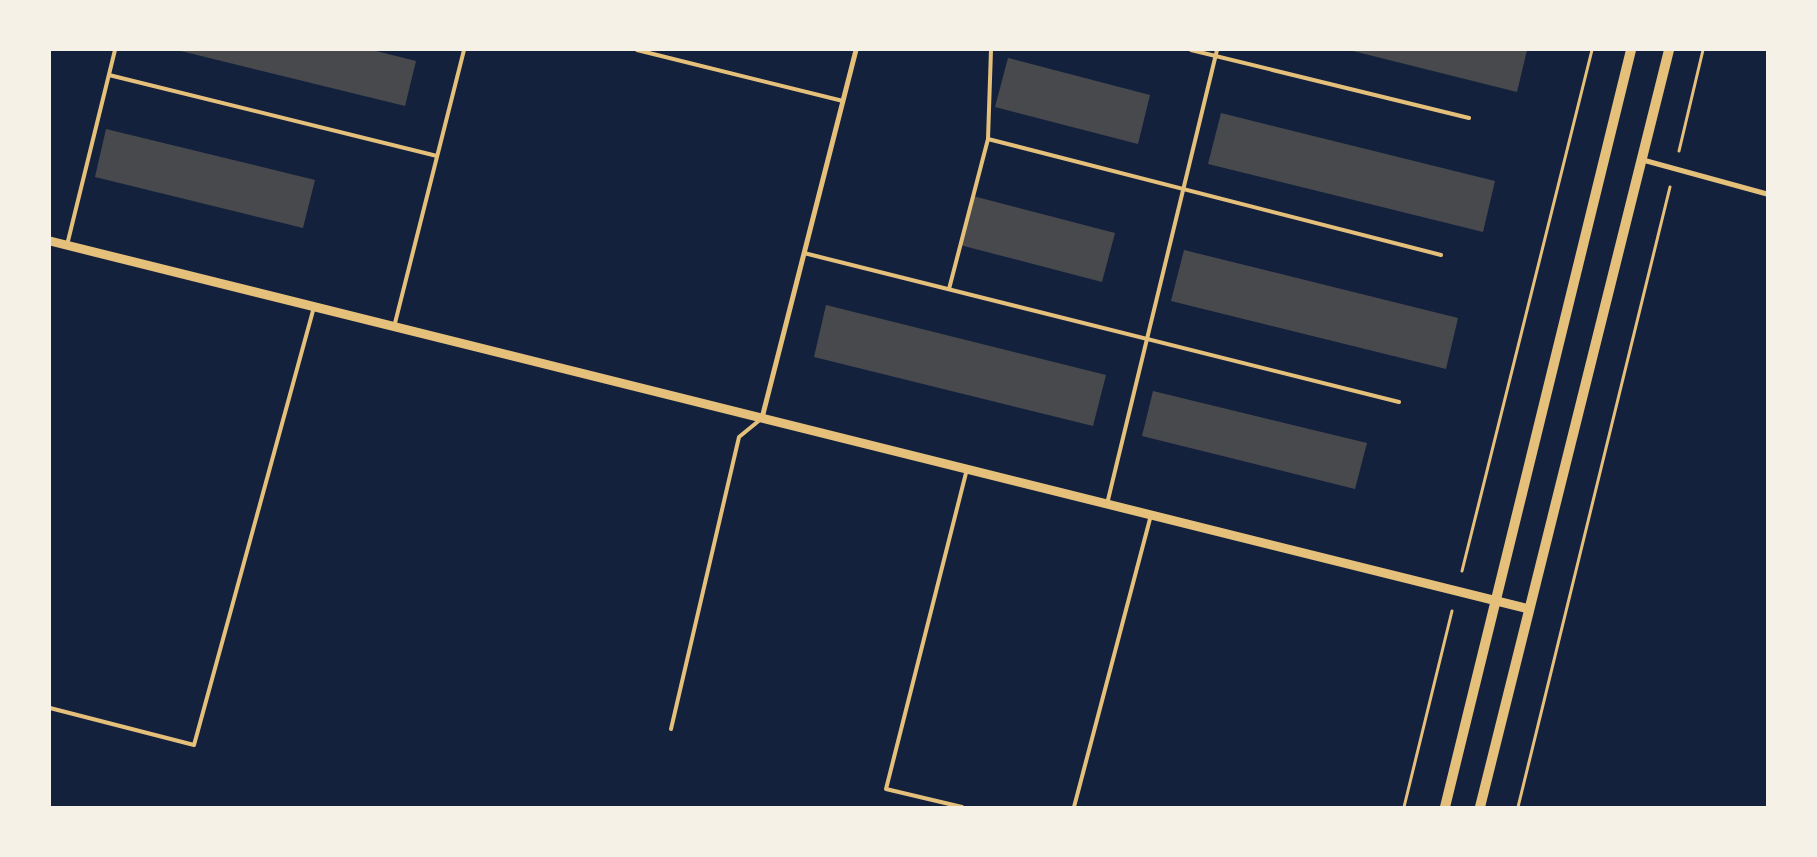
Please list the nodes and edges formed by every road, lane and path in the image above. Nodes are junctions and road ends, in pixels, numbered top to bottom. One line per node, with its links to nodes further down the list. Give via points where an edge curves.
1 (115, 50): 13 (lane)
2 (464, 50): 17 (lane)
3 (637, 50): 14 (lane)
4 (856, 50): 14 (street)
5 (991, 50): 16 (lane)
6 (1192, 50): 12 (lane)
7 (1217, 50): 12 (lane)
8 (1592, 50): 35 (path)
9 (1631, 50): 36 (main road)
10 (1670, 50): 18 (main road)
11 (1704, 50): 19 (path)
12 (1216, 56): 15 (lane); 20 (lane)
13 (109, 74): 17 (lane); 23 (lane)
14 (842, 101): 24 (street)
15 (1469, 118)
16 (988, 139): 20 (lane); 26 (lane)
17 (437, 156): 28 (lane)
18 (1643, 160): 19 (street); 37 (main road)
19 (1674, 169): 21 (street); 45 (path)
20 (1184, 189): 25 (lane); 29 (lane)
21 (1767, 194)
22 (50, 241): 23 (street)
23 (67, 245): 27 (street)
24 (804, 253): 26 (lane); 31 (street)
25 (1442, 254)
26 (948, 289): 29 (lane)
27 (314, 307): 28 (street); 38 (lane, via 194,745)
28 (394, 327): 31 (street)
29 (1147, 339): 30 (lane); 33 (lane)
30 (1399, 402)
31 (762, 418): 32 (street); 39 (lane, via 739,437)
32 (967, 469): 33 (street); 40 (lane, via 886,789)
33 (1107, 504): 34 (street)
34 (1151, 515): 35 (street); 41 (lane)
35 (1458, 591): 36 (street); 42 (path)
36 (1497, 601): 37 (street); 43 (main road)
37 (1529, 609): 44 (main road)
38 (50, 708)
39 (671, 728)
40 (962, 807)
41 (1074, 807)
42 (1404, 807)
43 (1445, 807)
44 (1480, 807)
45 (1518, 807)

